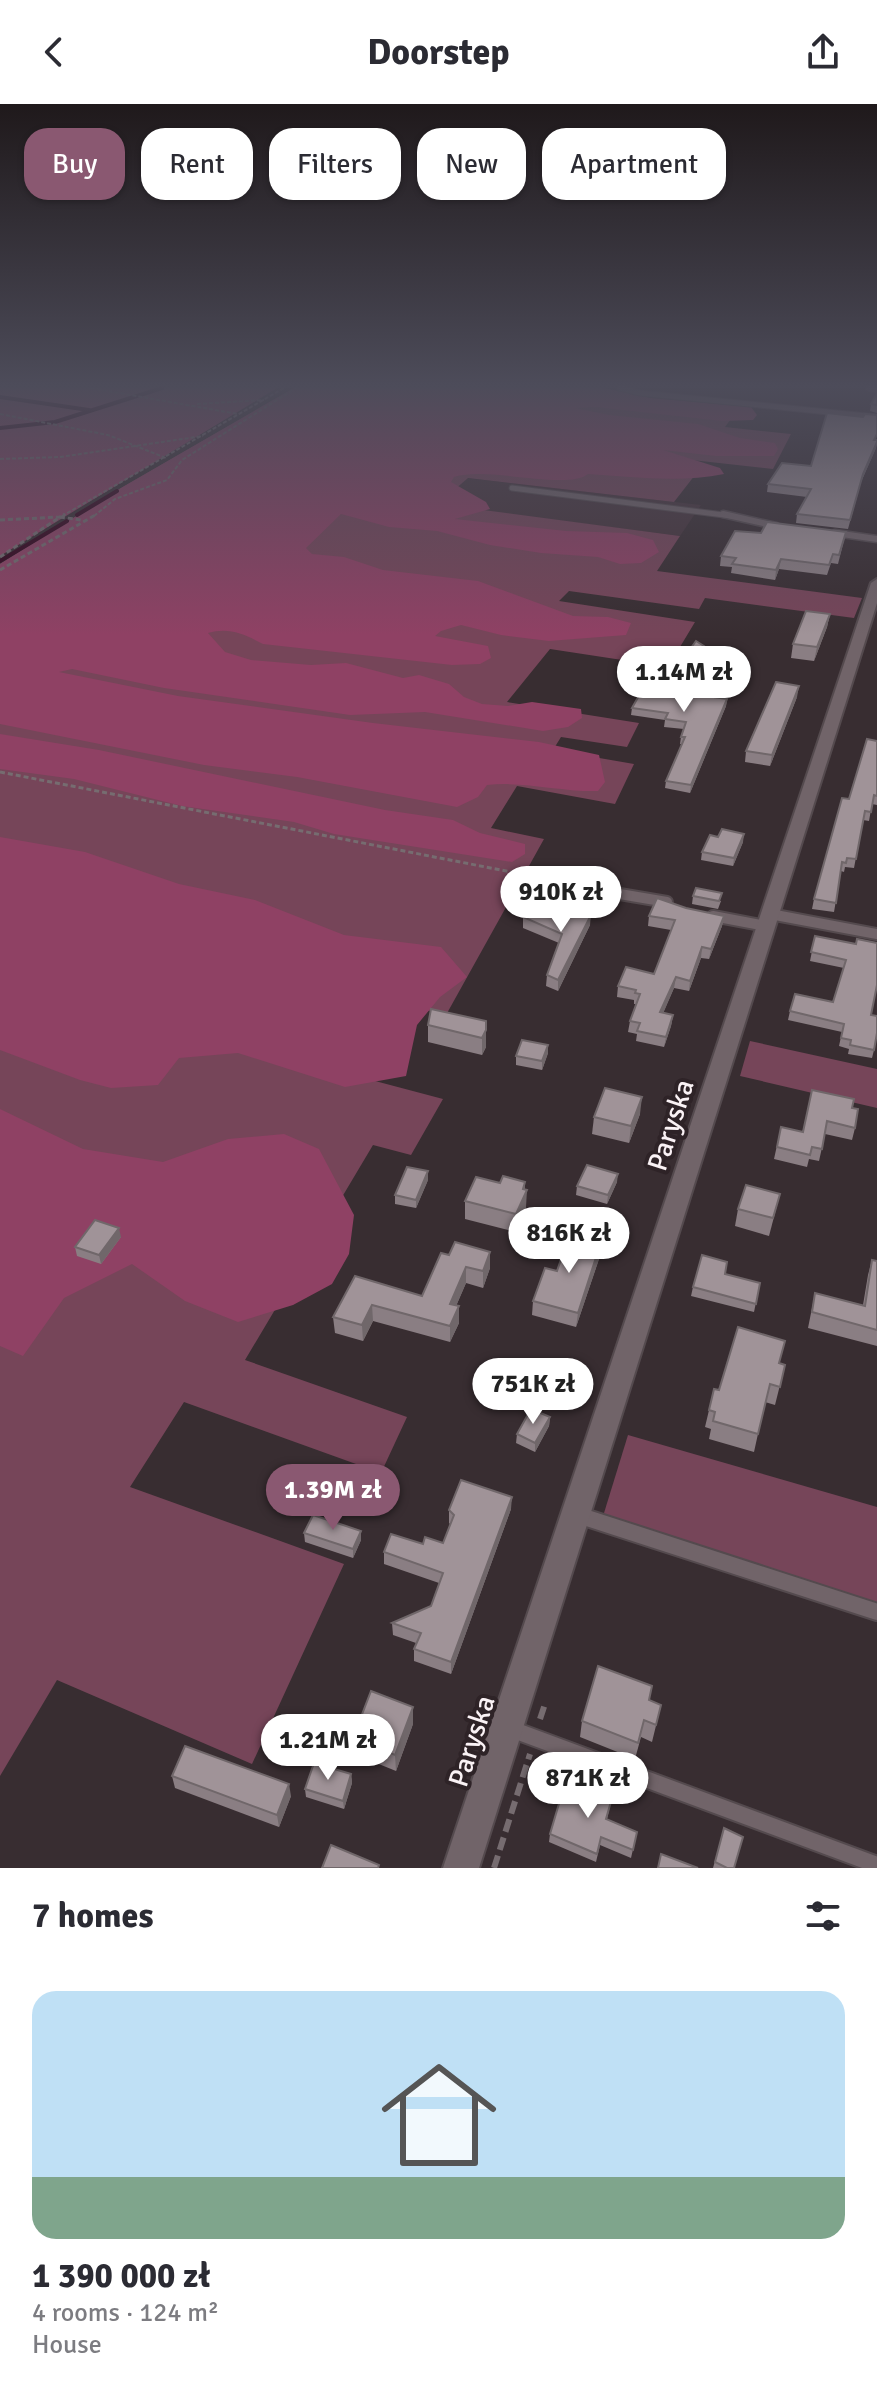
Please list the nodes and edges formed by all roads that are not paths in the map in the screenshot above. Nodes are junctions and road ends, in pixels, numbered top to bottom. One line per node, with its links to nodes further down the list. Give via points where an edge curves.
1 (512, 488): 2 (lane)
2 (789, 527)
3 (833, 533): 4 (lane)
4 (877, 539)
5 (877, 583): 9 (street, Paryska)
6 (602, 891): 7 (lane)
7 (677, 906)
8 (702, 914): 9 (lane)
9 (768, 920): 10 (lane); 11 (street, Paryska)
10 (877, 934)
11 (576, 1515): 12 (lane); 13 (street, Paryska)
12 (877, 1612)
13 (507, 1727): 14 (lane); 15 (street, Paryska)
14 (877, 1865)
15 (461, 1868)

